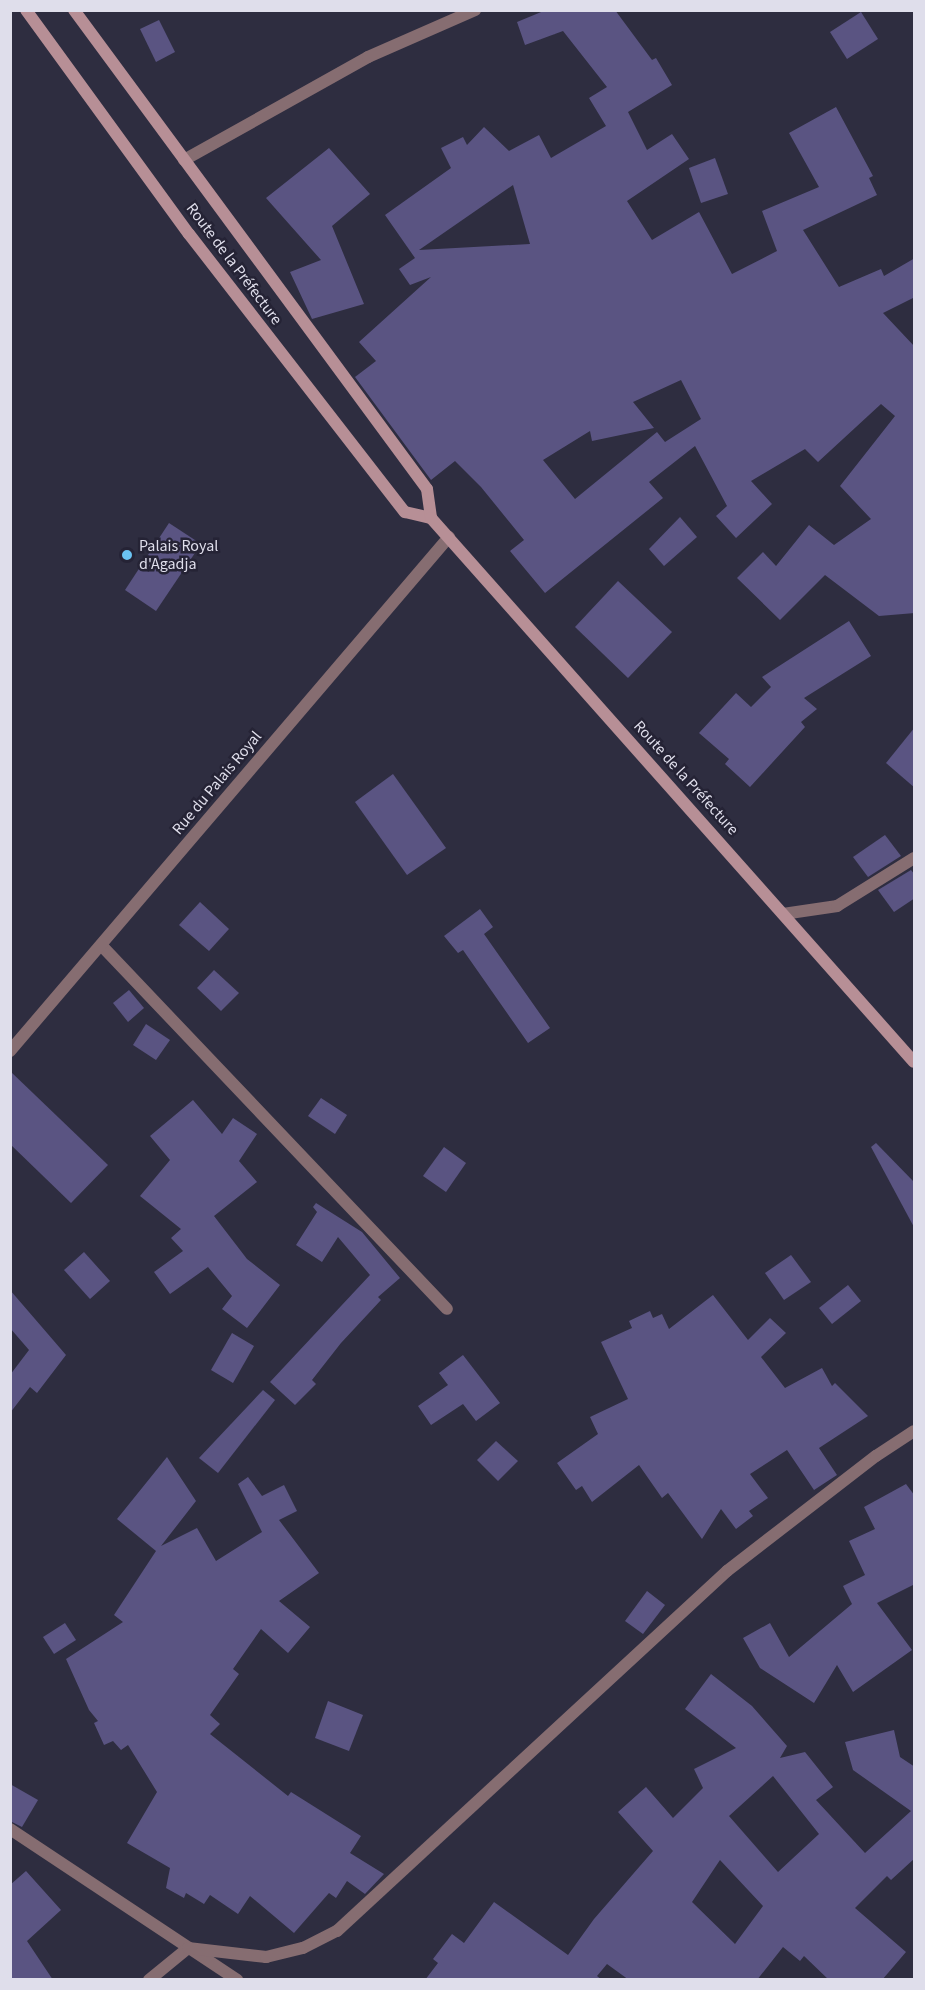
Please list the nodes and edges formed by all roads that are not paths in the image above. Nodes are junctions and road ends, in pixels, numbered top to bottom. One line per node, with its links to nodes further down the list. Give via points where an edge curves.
1 (26, 10): 5 (street, Route de la Préfecture, via 189,234 405,512)
2 (74, 10): 4 (street, Route de la Préfecture)
3 (475, 10): 4 (street, via 368,57)
4 (184, 160): 5 (street, Route de la Préfecture, via 426,489)
5 (431, 518): 6 (street, Route de la Préfecture)
6 (449, 537): 8 (street, Route de la Préfecture); 9 (street, Rue du Palais Royal)
7 (915, 858): 8 (street, via 837,906)
8 (783, 914): 11 (street, Route de la Préfecture)
9 (101, 945): 10 (street, Rue du Palais Royal); 12 (street)
10 (10, 1051)
11 (915, 1062)
12 (447, 1309)
13 (915, 1431): 15 (street, via 876,1456 727,1571 337,1931 303,1948 266,1957)
14 (10, 1829): 15 (street)
15 (188, 1948): 16 (street); 17 (street)
16 (149, 1980)
17 (237, 1980)

